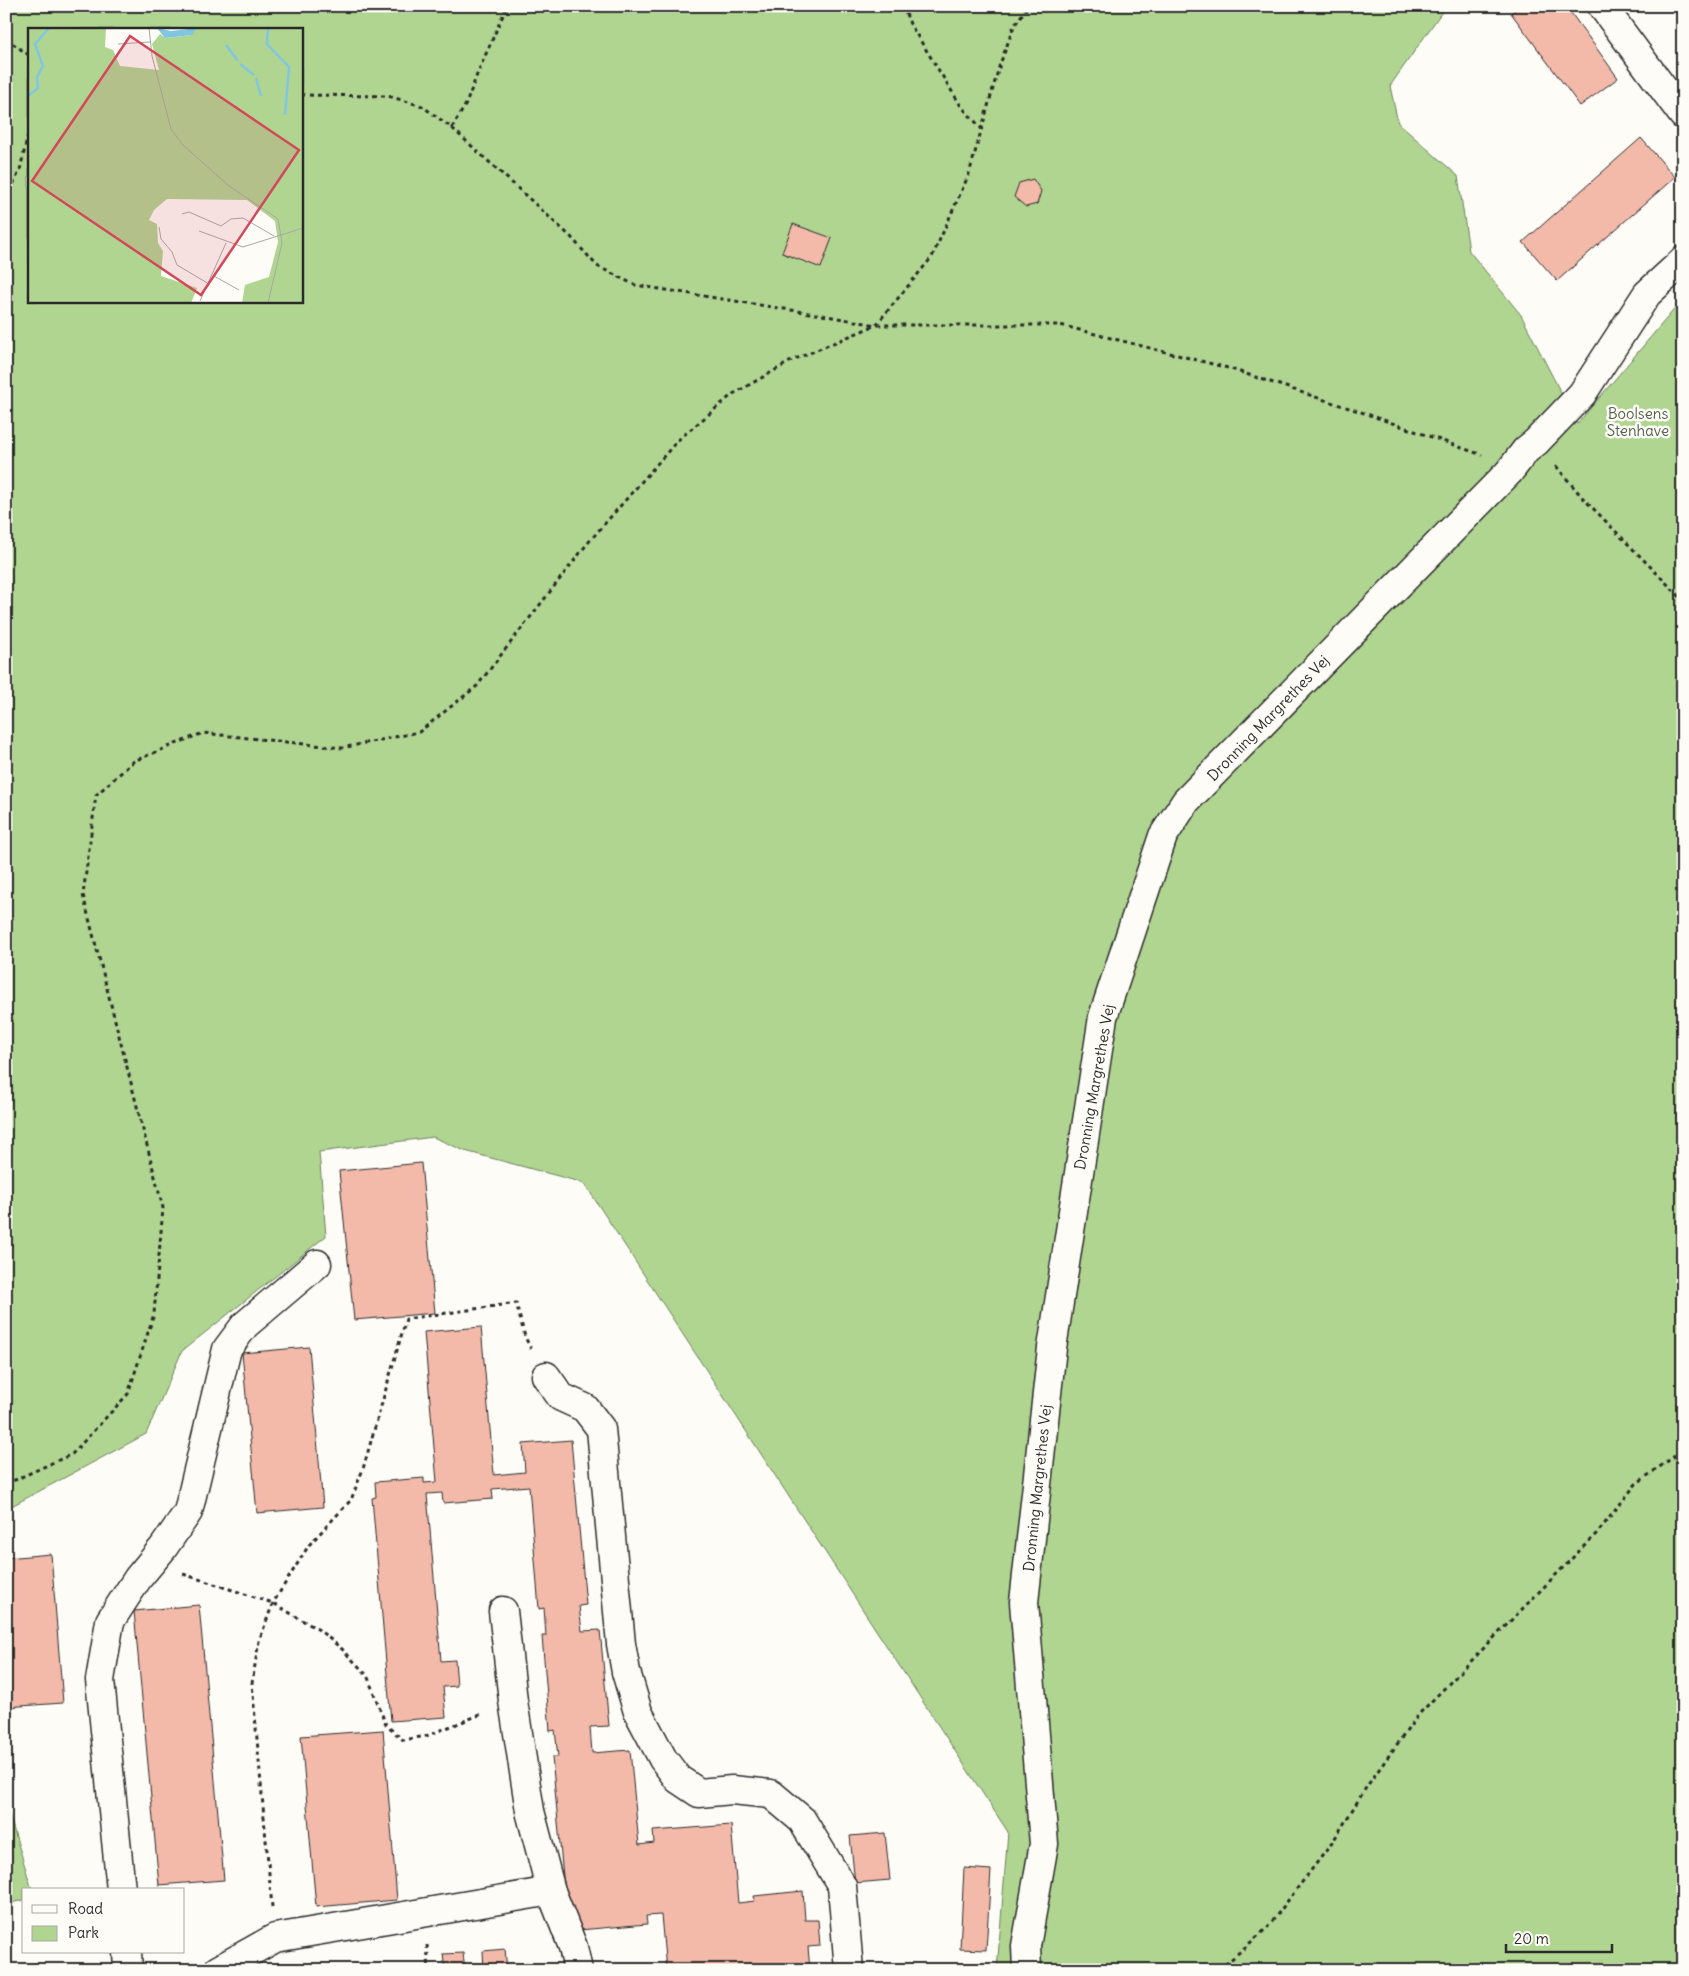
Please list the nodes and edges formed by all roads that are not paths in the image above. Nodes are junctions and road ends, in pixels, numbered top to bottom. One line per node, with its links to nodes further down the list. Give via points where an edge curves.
1 (1602, 6): 2 (lane)
2 (1683, 115)
3 (1683, 260): 14 (lane, Dronning Margrethes Vej, via 1648,294 1582,394 1186,801 1164,836 1103,1017 1052,1348 1024,1602 1044,1844 1026,1946)
4 (317, 1264): 7 (lane, via 245,1325 227,1349 188,1512 110,1621 100,1680)
5 (546, 1376): 13 (lane, via 561,1397 584,1408 601,1430 621,1644 638,1712 678,1778 699,1793 732,1790 771,1794 802,1820 842,1886)
6 (503, 1611): 8 (lane, via 530,1811)
7 (120, 1888)
8 (551, 1891): 11 (lane, via 275,1938); 12 (lane, via 573,1947)
9 (127, 1954): 10 (lane)
10 (128, 1970)
11 (219, 1970)
12 (578, 1970)
13 (848, 1970)
14 (1027, 1970)

